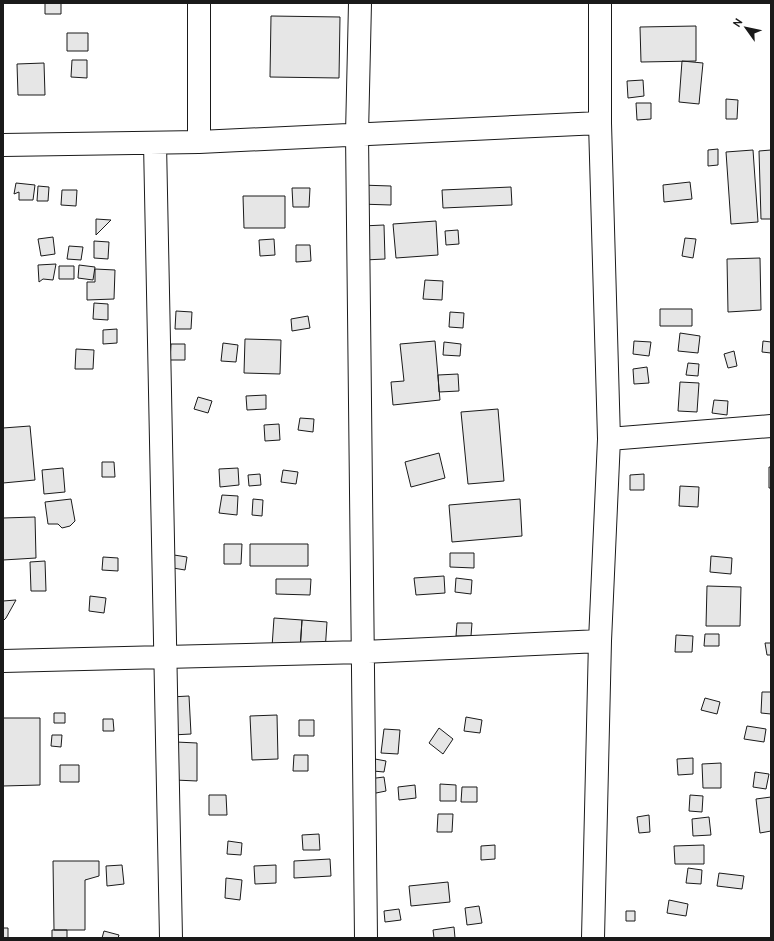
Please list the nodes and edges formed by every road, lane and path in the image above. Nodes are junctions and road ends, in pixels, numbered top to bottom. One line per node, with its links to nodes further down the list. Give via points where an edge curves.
1 (199, 3): 6 (street)
2 (360, 3): 5 (street)
3 (600, 3): 4 (street)
4 (600, 123): 5 (street); 10 (street)
5 (357, 134): 6 (street); 12 (street)
6 (199, 142): 7 (street)
7 (155, 143): 8 (street); 13 (street)
8 (3, 145)
9 (771, 426): 10 (street)
10 (609, 439): 11 (street)
11 (600, 641): 12 (street); 17 (street)
12 (363, 652): 13 (street); 16 (street)
13 (165, 656): 14 (street); 15 (street)
14 (3, 661)
15 (171, 938)
16 (366, 938)
17 (594, 938)

